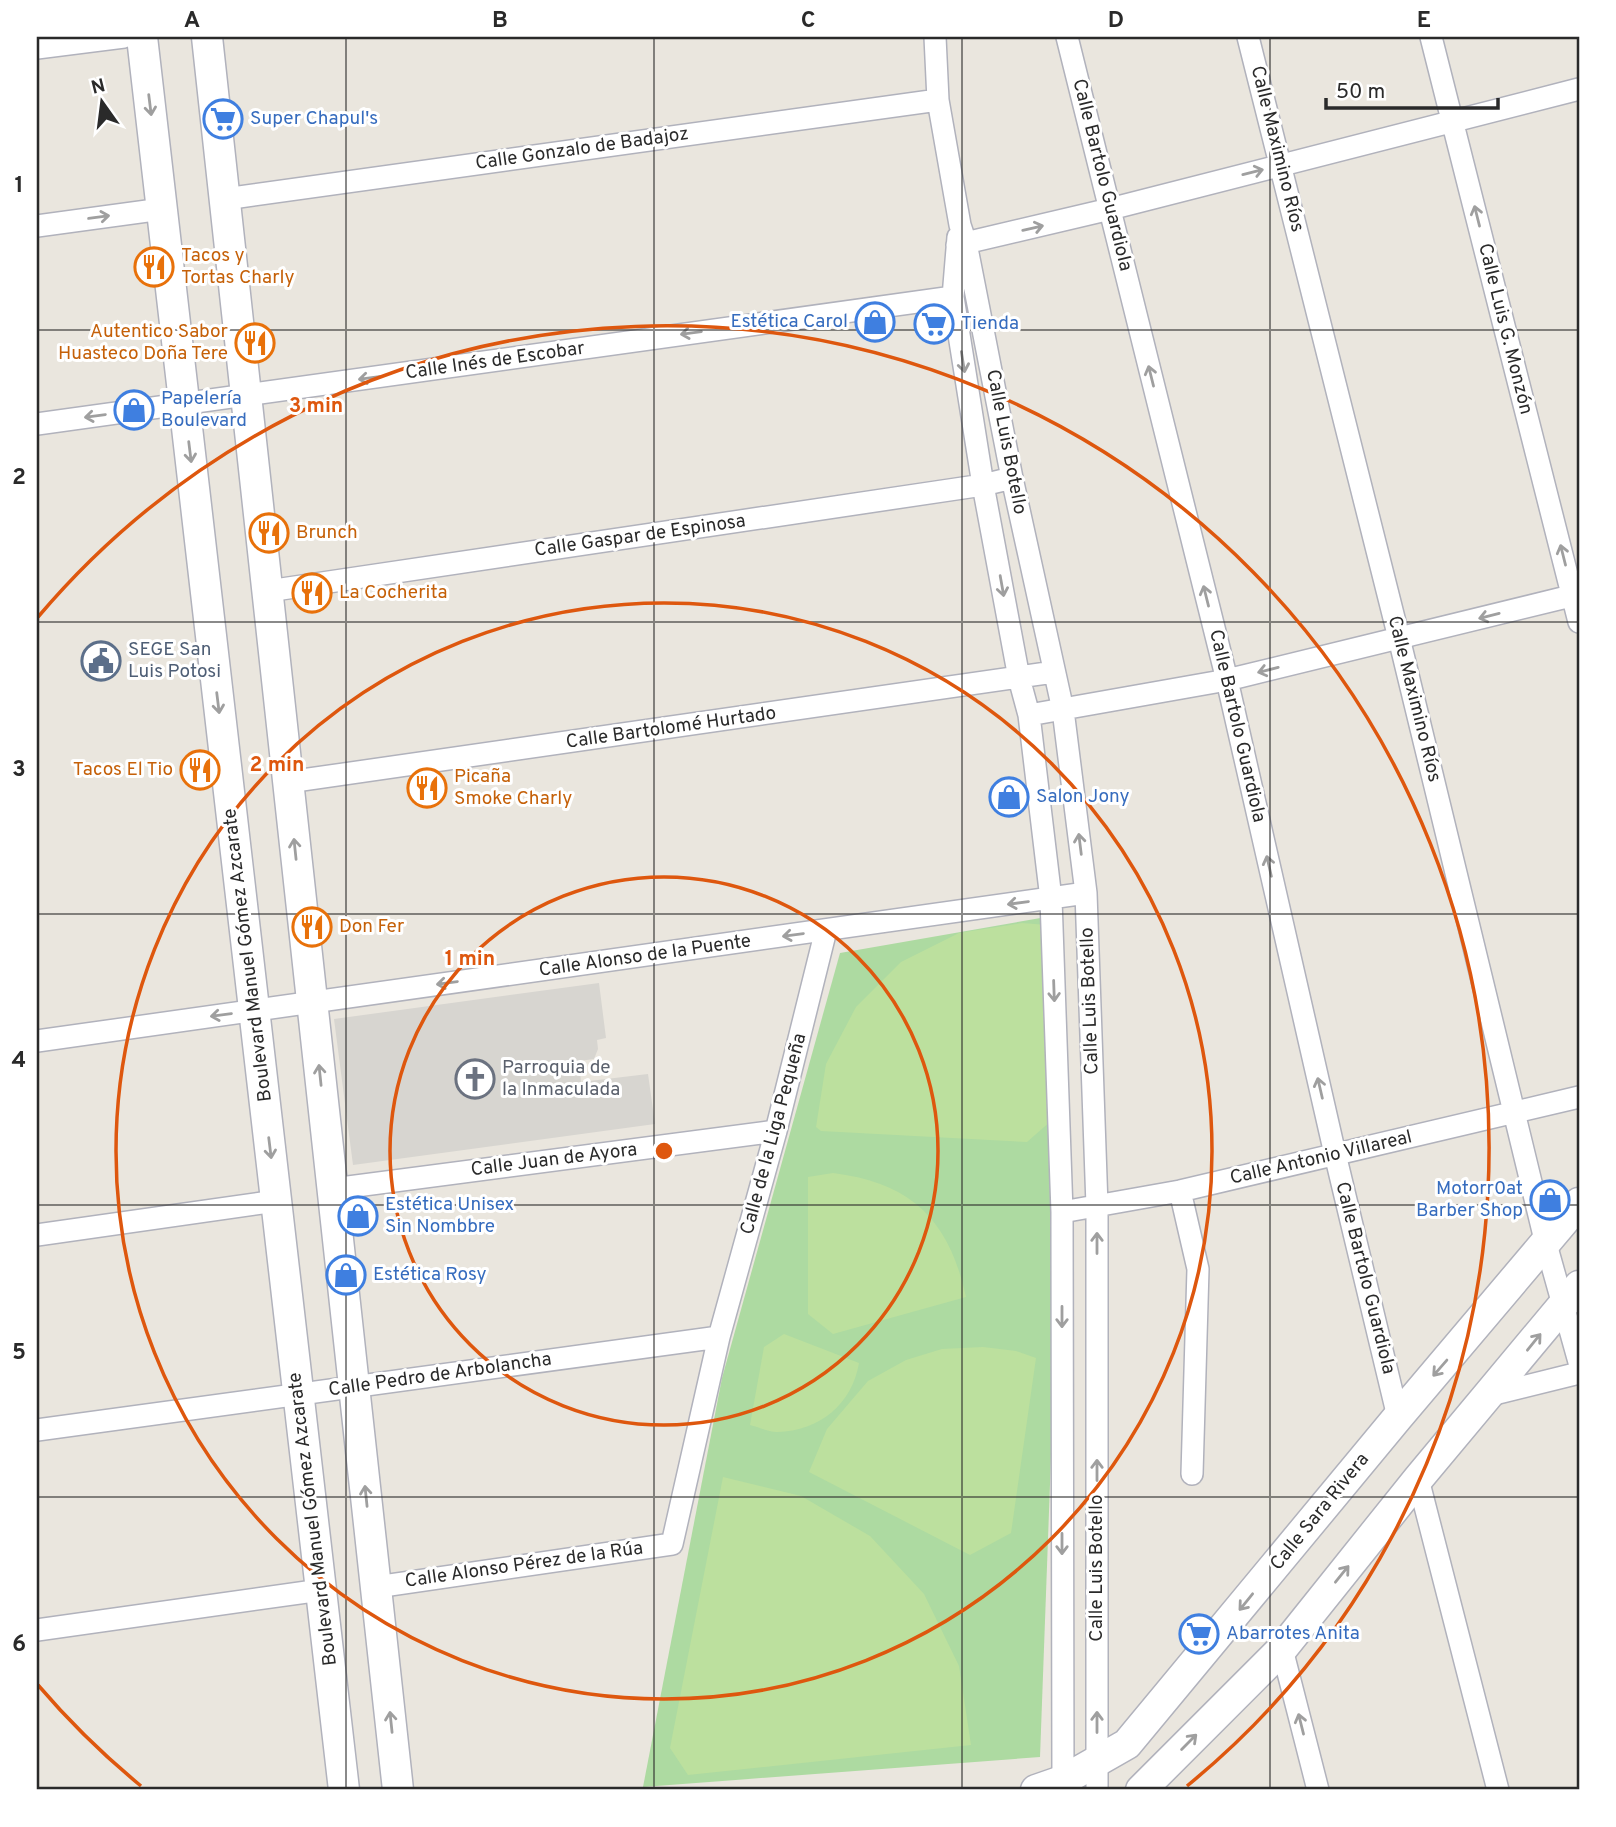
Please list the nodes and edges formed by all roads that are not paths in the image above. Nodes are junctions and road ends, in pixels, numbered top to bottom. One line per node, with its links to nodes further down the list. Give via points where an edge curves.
1 (124, 37): 8 (street)
2 (142, 37): 14 (street, Boulevard Manuel Gómez Azcarate, one-way to 14)
3 (207, 37): 13 (street)
4 (935, 37): 10 (street, Calle Luis Botello)
5 (1067, 37): 15 (street, Calle Bartolo Guardiola)
6 (1248, 37): 12 (street, Calle Maximino Ríos)
7 (1432, 37): 11 (street, Calle Luis G. Monzón)
8 (37, 48)
9 (1579, 89): 11 (street)
10 (938, 100): 13 (street, Calle Gonzalo de Badajoz); 17 (street, Calle Luis Botello)
11 (1453, 121): 12 (street); 25 (street, Calle Luis G. Monzón, one-way to 11)
12 (1281, 165): 15 (street, one-way to 12); 27 (street, Calle Maximino Ríos)
13 (225, 199): 19 (street)
14 (162, 209): 16 (street, one-way to 14); 20 (street, Boulevard Manuel Gómez Azcarate)
15 (1110, 209): 17 (street, one-way to 15); 30 (street, Calle Bartolo Guardiola, one-way to 15)
16 (37, 226)
17 (961, 238): 18 (street, Calle Luis Botello); 22 (street, Calle Luis Botello)
18 (953, 297): 19 (street, Calle Inés de Escobar, one-way to 19); 23 (street, Calle Luis Botello, one-way to 23)
19 (246, 395): 20 (street, Calle Inés de Escobar); 24 (street)
20 (184, 404): 21 (street, Calle Inés de Escobar, one-way to 21); 38 (street, Boulevard Manuel Gómez Azcarate, one-way to 38)
21 (37, 424)
22 (1012, 478): 23 (street, Calle Gaspar de Espinosa); 28 (street, Calle Luis Botello)
23 (983, 485): 24 (street, Calle Gaspar de Espinosa); 29 (street, Calle Luis Botello, one-way to 29)
24 (268, 591): 33 (street)
25 (1576, 595): 26 (street, Calle Luis G. Monzón); 27 (street, one-way to 27)
26 (1579, 622)
27 (1399, 638): 30 (street, one-way to 30); 41 (street, Calle Maximino Ríos)
28 (1054, 672): 29 (street, Calle Bartolomé Hurtado); 31 (street, Calle Luis Botello)
29 (1019, 678): 32 (street, Calle Luis Botello); 33 (street, Calle Bartolomé Hurtado)
30 (1227, 680): 31 (street); 43 (street, Calle Bartolo Guardiola, one-way to 30)
31 (1063, 710): 32 (street); 34 (street, Calle Luis Botello, one-way to 31)
32 (1029, 715): 35 (street, Calle Luis Botello)
33 (288, 782): 37 (street, one-way to 33)
34 (1086, 893): 35 (street, Calle Alonso de la Puente); 48 (street, Calle Luis Botello)
35 (1051, 898): 36 (street, Calle Alonso de la Puente, one-way to 36); 49 (street, Calle Luis Botello, one-way to 49)
36 (826, 930): 37 (street, Calle Alonso de la Puente, one-way to 37); 42 (street, Calle de la Liga Pequeña)
37 (312, 1002): 38 (street, Calle Alonso de la Puente); 44 (street, one-way to 37)
38 (254, 1010): 39 (street, Calle Alonso de la Puente, one-way to 39); 46 (street, Boulevard Manuel Gómez Azcarate, one-way to 46)
39 (37, 1041)
40 (1579, 1097): 41 (street, Calle Antonio Villareal)
41 (1514, 1114): 43 (street, Calle Antonio Villareal); 51 (street, Calle Maximino Ríos)
42 (776, 1132): 44 (street, Calle Juan de Ayora); 53 (street, Calle de la Liga Pequeña)
43 (1335, 1154): 45 (street, Calle Antonio Villareal); 59 (street, Calle Bartolo Guardiola)
44 (333, 1189): 56 (street)
45 (1180, 1191): 48 (street, Calle Antonio Villareal); 61 (street, via 1198,1269)
46 (276, 1201): 50 (street); 57 (street, Boulevard Manuel Gómez Azcarate)
47 (1579, 1203): 51 (street, Calle Sara Rivera)
48 (1097, 1206): 49 (street, Calle Antonio Villareal); 68 (street, Calle Luis Botello, one-way to 48)
49 (1062, 1212): 69 (street, Calle Luis Botello, one-way to 69)
50 (37, 1235)
51 (1546, 1244): 52 (street, Calle Maximino Ríos); 59 (street, Calle Sara Rivera, one-way to 59)
52 (1571, 1295): 54 (street, Calle Maximino Ríos); 58 (street, one-way to 52)
53 (719, 1337): 56 (street, Calle Pedro de Arbolancha); 63 (street, Calle de la Liga Pequeña)
54 (1579, 1362)
55 (1579, 1373): 58 (street)
56 (354, 1386): 57 (street, Calle Pedro de Arbolancha); 64 (street, one-way to 56)
57 (298, 1394): 60 (street, Calle Pedro de Arbolancha); 65 (street, Boulevard Manuel Gómez Azcarate)
58 (1490, 1395): 62 (street)
59 (1398, 1417): 68 (street, Calle Sara Rivera, one-way to 68)
60 (37, 1430)
61 (1192, 1474)
62 (1418, 1479): 67 (street, one-way to 62); 74 (street)
63 (671, 1544): 64 (street, Calle Alonso Pérez de la Rúa)
64 (376, 1587): 71 (street, one-way to 64)
65 (321, 1590): 66 (street); 70 (street, Boulevard Manuel Gómez Azcarate)
66 (37, 1630)
67 (1282, 1649): 72 (street, one-way to 67); 73 (street, one-way to 67)
68 (1097, 1776): 69 (street, Calle Sara Rivera)
69 (1054, 1787)
70 (344, 1790)
71 (398, 1790)
72 (1141, 1790)
73 (1318, 1790)
74 (1498, 1790)

